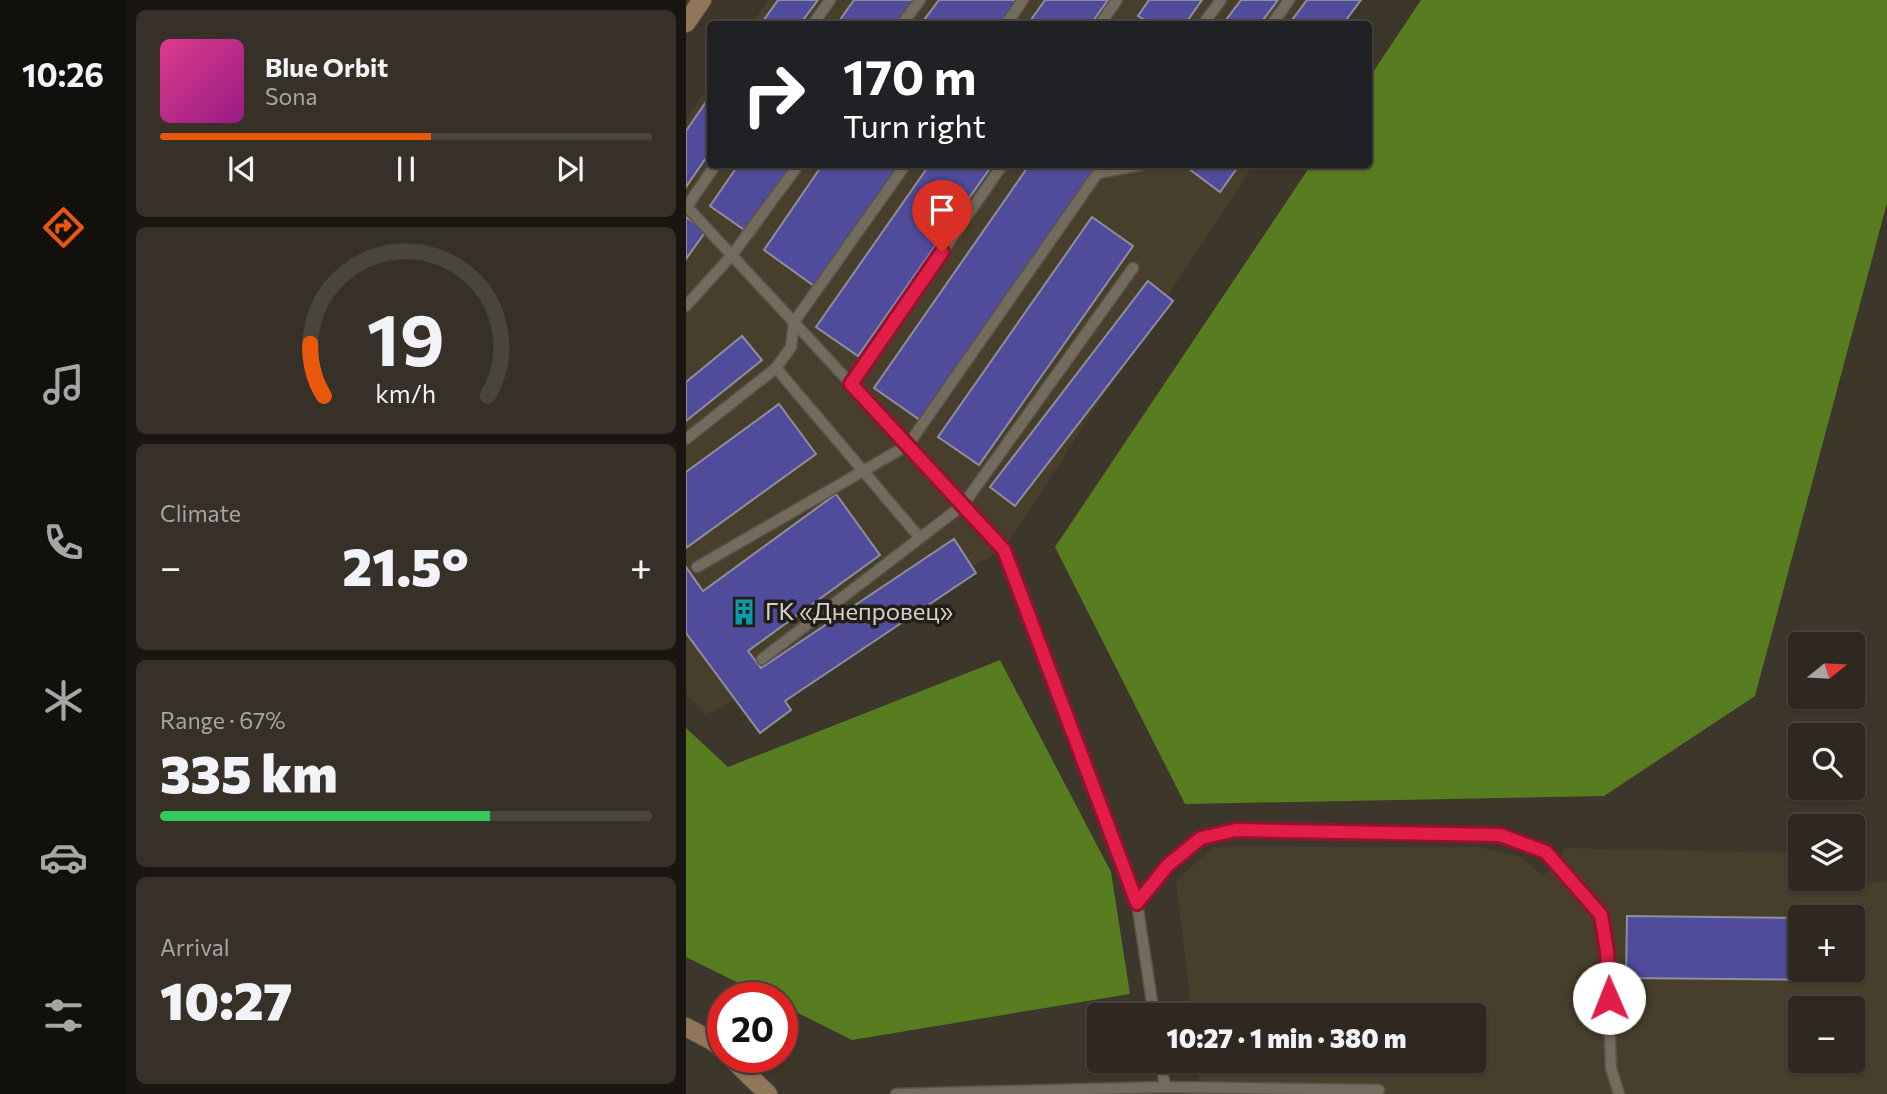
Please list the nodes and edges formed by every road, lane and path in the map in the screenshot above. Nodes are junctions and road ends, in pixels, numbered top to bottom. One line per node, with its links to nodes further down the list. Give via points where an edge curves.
1 (702, 0): 14 (street)
2 (830, 0): 8 (lane)
3 (920, 0): 9 (lane)
4 (1023, 0): 10 (lane)
5 (1117, 0): 11 (lane)
6 (1221, 0): 12 (lane)
7 (1289, 0): 13 (lane)
8 (815, 21)
9 (904, 21)
10 (1008, 21)
11 (1102, 21)
12 (1205, 21)
13 (1274, 21)
14 (686, 23)
15 (713, 168): 20 (lane)
16 (796, 168): 21 (lane)
17 (903, 168): 24 (lane)
18 (1000, 168): 26 (lane)
19 (1101, 169): 28 (lane)
20 (686, 207): 21 (lane)
21 (732, 255): 23 (lane); 24 (lane)
22 (1133, 268): 30 (lane)
23 (686, 306)
24 (794, 322): 25 (lane, via 791,346); 26 (lane)
25 (776, 368): 27 (lane); 29 (lane)
26 (851, 384): 28 (lane)
27 (686, 439)
28 (908, 445): 29 (lane); 30 (lane)
29 (863, 471): 31 (lane); 32 (lane)
30 (962, 505): 31 (lane); 34 (lane, via 1004,550)
31 (920, 538): 33 (lane)
32 (697, 567)
33 (762, 659)
34 (1137, 903): 35 (lane); 44 (lane, via 1168,865 1201,838 1236,830 1500,835 1546,852 1601,915 1607,951 1611,1068)
35 (1152, 1003)
36 (686, 1027): 37 (street)
37 (707, 1038)
38 (746, 1073): 42 (street)
39 (1163, 1073): 40 (lane)
40 (1165, 1087): 41 (lane); 43 (lane)
41 (1379, 1090)
42 (768, 1094)
43 (896, 1094)
44 (1619, 1094)

